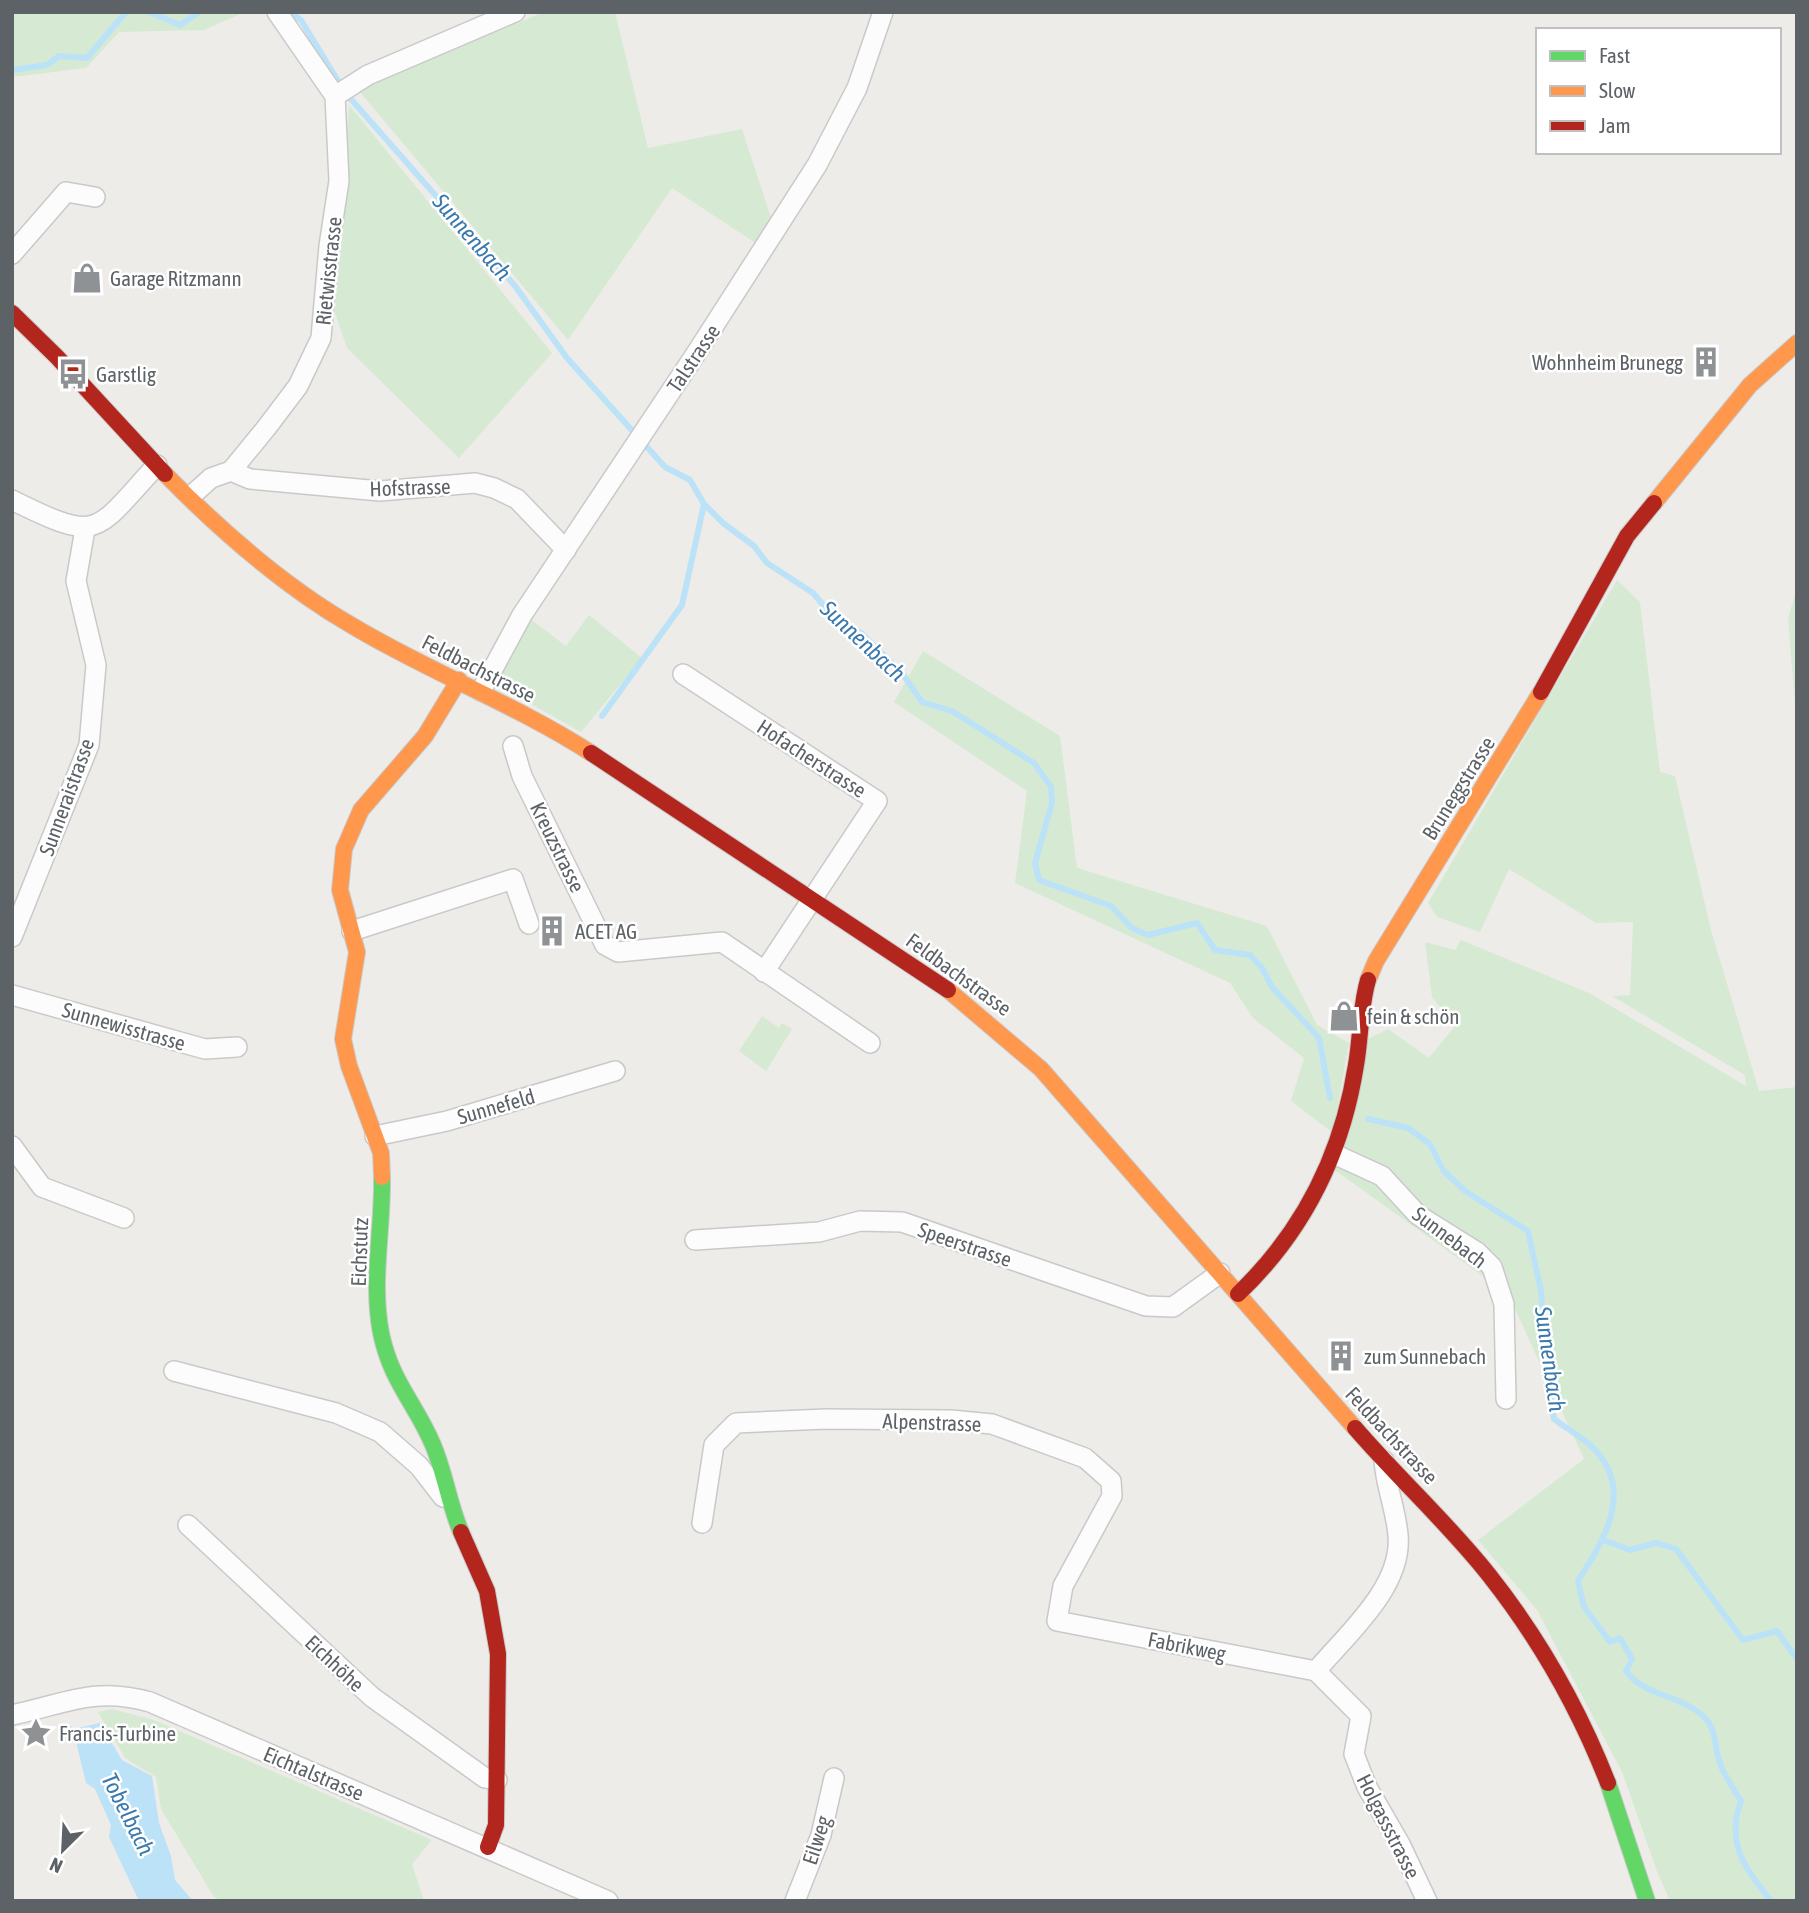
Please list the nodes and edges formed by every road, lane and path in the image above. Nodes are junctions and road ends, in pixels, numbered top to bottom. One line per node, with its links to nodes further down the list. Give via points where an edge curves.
1 (277, 12): 4 (street)
2 (514, 12): 4 (street, via 368,75)
3 (883, 12): 14 (street, Talstrasse, via 862,78 828,146)
4 (335, 96): 10 (street, Rietwisstrasse, via 339,181 321,338 298,386)
5 (95, 197): 6 (street, via 66,192)
6 (12, 254)
7 (12, 313): 9 (street, Feldbachstrasse)
8 (1797, 343): 30 (street, Bruneggstrasse, via 1750,385 1627,536 1546,684 1377,961 1365,986 1351,1100)
9 (157, 465): 11 (street, Feldbachstrasse); 13 (street, via 105,520)
10 (231, 471): 11 (street, Rietwisstrasse, via 211,478); 14 (street, Hofstrasse, via 250,479 380,491 484,485 517,499)
11 (191, 496): 16 (street, Feldbachstrasse, via 323,608)
12 (12, 500): 13 (street, via 57,523)
13 (85, 528): 22 (street, Sunneraistrasse, via 76,580 96,665 89,744)
14 (566, 550): 17 (street, Talstrasse, via 522,615)
15 (684, 674): 19 (street, Hofacherstrasse, via 877,801)
16 (459, 680): 17 (street, Feldbachstrasse); 21 (street, Eichstutz, via 425,736 374,792 352,828 344,849 340,890)
17 (481, 691): 19 (street, Feldbachstrasse, via 584,749)
18 (513, 746): 23 (street, Kreuzstrasse, via 522,776 606,945 618,953 722,942)
19 (812, 900): 23 (street); 33 (street, Feldbachstrasse, via 928,973 1007,1035)
20 (529, 923): 21 (street, via 513,879)
21 (352, 931): 28 (street, Eichstutz, via 357,952 343,1039)
22 (12, 937)
23 (764, 972): 25 (street, Kreuzstrasse)
24 (12, 995): 26 (street, Sunnewisstrasse, via 205,1049)
25 (870, 1043)
26 (237, 1047)
27 (615, 1072): 28 (street, Sunnefeld, via 447,1121)
28 (375, 1136): 38 (street, Eichstutz, via 382,1186 381,1332 394,1378 433,1445)
29 (12, 1146): 31 (street, via 42,1188)
30 (1334, 1154): 34 (street, Bruneggstrasse, via 1285,1241); 36 (street, Sunnebach, via 1382,1176 1418,1215 1477,1251 1492,1267 1504,1304)
31 (124, 1218)
32 (695, 1241): 33 (street, Speerstrasse, via 819,1232 860,1221 902,1222 1146,1306 1173,1307)
33 (1220, 1273): 34 (street, Feldbachstrasse)
34 (1238, 1294): 37 (street, Feldbachstrasse)
35 (174, 1371): 38 (street, via 336,1413 380,1432 419,1466)
36 (1506, 1399)
37 (1384, 1461): 42 (street, via 1398,1536 1393,1569 1377,1598); 50 (street, Feldbachstrasse, via 1466,1548 1531,1636 1611,1786)
38 (450, 1506): 45 (street, Eichstutz, via 486,1591 495,1641)
39 (702, 1522): 41 (street, Alpenstrasse, via 714,1446 736,1423 923,1419 992,1424 1086,1458 1111,1481 1111,1496 1063,1586)
40 (188, 1525): 45 (street, Eichhöhe, via 372,1697 485,1778)
41 (1057, 1621): 42 (street, Fabrikweg)
42 (1316, 1671): 49 (street, Holgassstrasse, via 1361,1716 1354,1754)
43 (12, 1715): 46 (street, Eichtalstrasse, via 89,1695 150,1702)
44 (834, 1778): 48 (street, Eilweg, via 821,1835)
45 (498, 1780): 46 (street, Eichstutz, via 496,1825)
46 (488, 1847): 47 (street, Eichtalstrasse)
47 (608, 1901)
48 (795, 1901)
49 (1427, 1901)
50 (1647, 1901)

